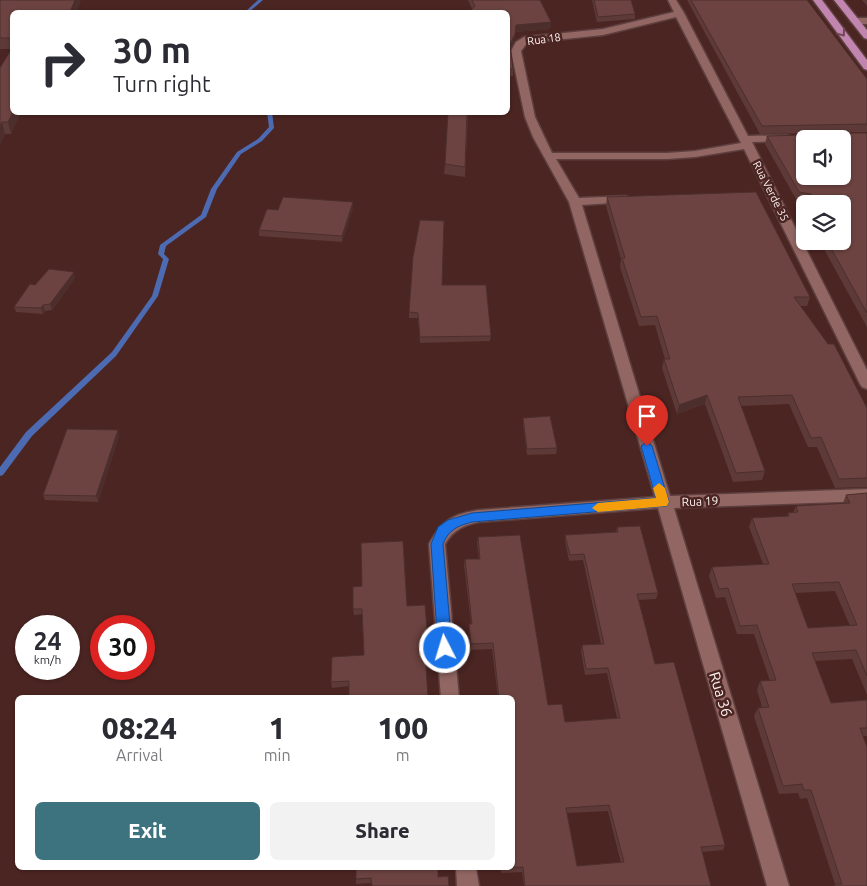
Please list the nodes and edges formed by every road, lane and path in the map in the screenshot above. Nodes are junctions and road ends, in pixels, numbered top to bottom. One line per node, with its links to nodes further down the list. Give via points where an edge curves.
1 (672, 0): 4 (street, Rua Verde 35)
2 (817, 0): 8 (main road, one-way to 8)
3 (838, 0): 6 (main road)
4 (680, 14): 10 (street, Rua Verde 35); 11 (street, Rua 18, via 602,32 532,39 519,44 516,51 530,117)
5 (867, 20): 6 (street)
6 (855, 21): 7 (main road)
7 (867, 36)
8 (867, 67)
9 (796, 138): 10 (street)
10 (746, 142): 11 (street, via 686,155); 14 (street, Rua Verde 35, via 767,191)
11 (550, 156): 13 (street, Rua 18)
12 (634, 199): 13 (street)
13 (576, 202): 16 (street, Rua 18)
14 (867, 384)
15 (867, 496): 16 (street, Rua 19)
16 (663, 502): 17 (street, Rua 19, via 472,517 443,530 437,544); 20 (street, Rua 36)
17 (450, 695)
18 (466, 870): 19 (street)
19 (468, 886)
20 (778, 886)

